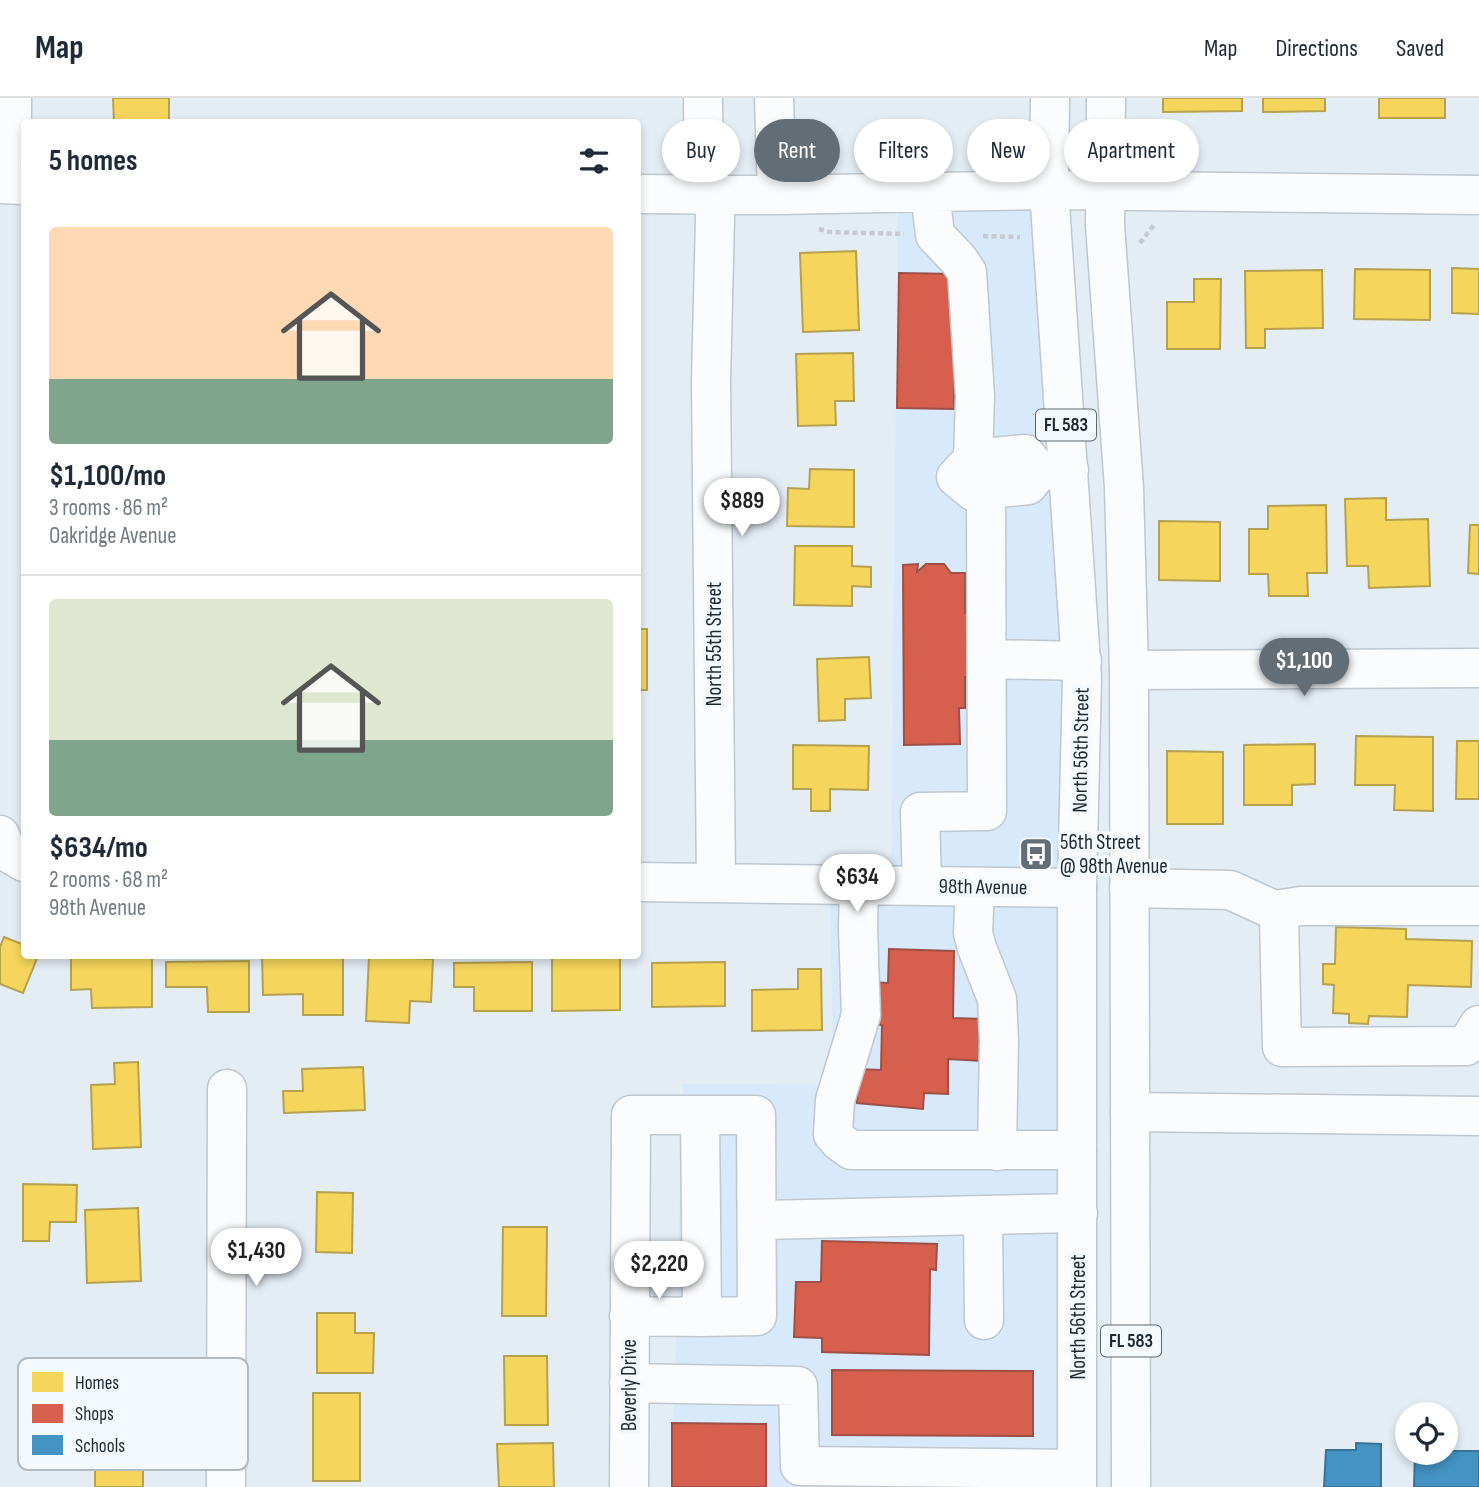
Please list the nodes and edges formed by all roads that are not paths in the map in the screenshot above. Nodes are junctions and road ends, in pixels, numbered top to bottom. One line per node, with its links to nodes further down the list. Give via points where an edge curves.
1 (12, 98): 7 (street, via 12,138)
2 (703, 98): 11 (street, North 55th Street)
3 (774, 98): 6 (street)
4 (1051, 98): 13 (street, North 56th Street / FL 583)
5 (1106, 98): 14 (street, FL 583)
6 (775, 119)
7 (0, 165)
8 (754, 181): 11 (street)
9 (812, 182): 15 (street)
10 (0, 184): 12 (street)
11 (707, 184): 16 (street); 25 (street, North 55th Street, via 715,219 711,382)
12 (21, 185)
13 (1049, 190): 14 (street); 15 (street); 18 (street, North 56th Street / FL 583)
14 (1107, 191): 17 (street); 23 (street, FL 583, via 1105,225 1124,488)
15 (930, 192): 19 (street, via 934,235 967,272)
16 (641, 193)
17 (1479, 195)
18 (1054, 470): 19 (street, via 1025,454); 21 (street, North 56th Street / FL 583)
19 (979, 474): 20 (street)
20 (986, 659): 21 (street); 27 (street, via 987,811 920,812)
21 (1082, 661): 29 (street, North 56th Street / FL 583)
22 (1479, 668): 23 (street)
23 (1129, 670): 30 (street, FL 583)
24 (641, 882): 25 (street, 98th Avenue)
25 (716, 883): 26 (street, 98th Avenue)
26 (859, 885): 27 (street, 98th Avenue); 39 (street, via 860,1015 835,1100 834,1134 851,1150)
27 (922, 886): 28 (street, 98th Avenue)
28 (975, 887): 29 (street, 98th Avenue); 39 (street, via 973,933 998,999)
29 (1077, 888): 30 (street, 98th Avenue); 38 (street, North 56th Street / FL 583)
30 (1129, 888): 32 (street, 98th Avenue, via 1230,890); 35 (street, FL 583)
31 (1479, 906): 32 (street)
32 (1274, 910): 33 (street, via 1279,919 1282,1047 1466,1046)
33 (1479, 1025)
34 (227, 1088): 47 (street)
35 (1130, 1112): 37 (street); 40 (street, FL 583)
36 (700, 1115): 43 (street, via 756,1115); 44 (street, Beverly Drive, via 631,1115); 45 (street)
37 (1479, 1116)
38 (1077, 1150): 39 (street); 41 (street, North 56th Street / FL 583)
39 (998, 1151)
40 (1130, 1194): 41 (street); 51 (street, FL 583)
41 (1078, 1205): 42 (street); 49 (street, North 56th Street / FL 583)
42 (973, 1216): 43 (street); 46 (street)
43 (757, 1220): 45 (street, via 757,1316)
44 (629, 1316): 45 (street); 48 (street, Beverly Drive)
45 (702, 1317)
46 (984, 1320)
47 (226, 1358)
48 (629, 1383): 49 (street, via 797,1386 800,1466); 50 (street, Beverly Drive)
49 (1084, 1481)
50 (629, 1487)
51 (1131, 1487)

